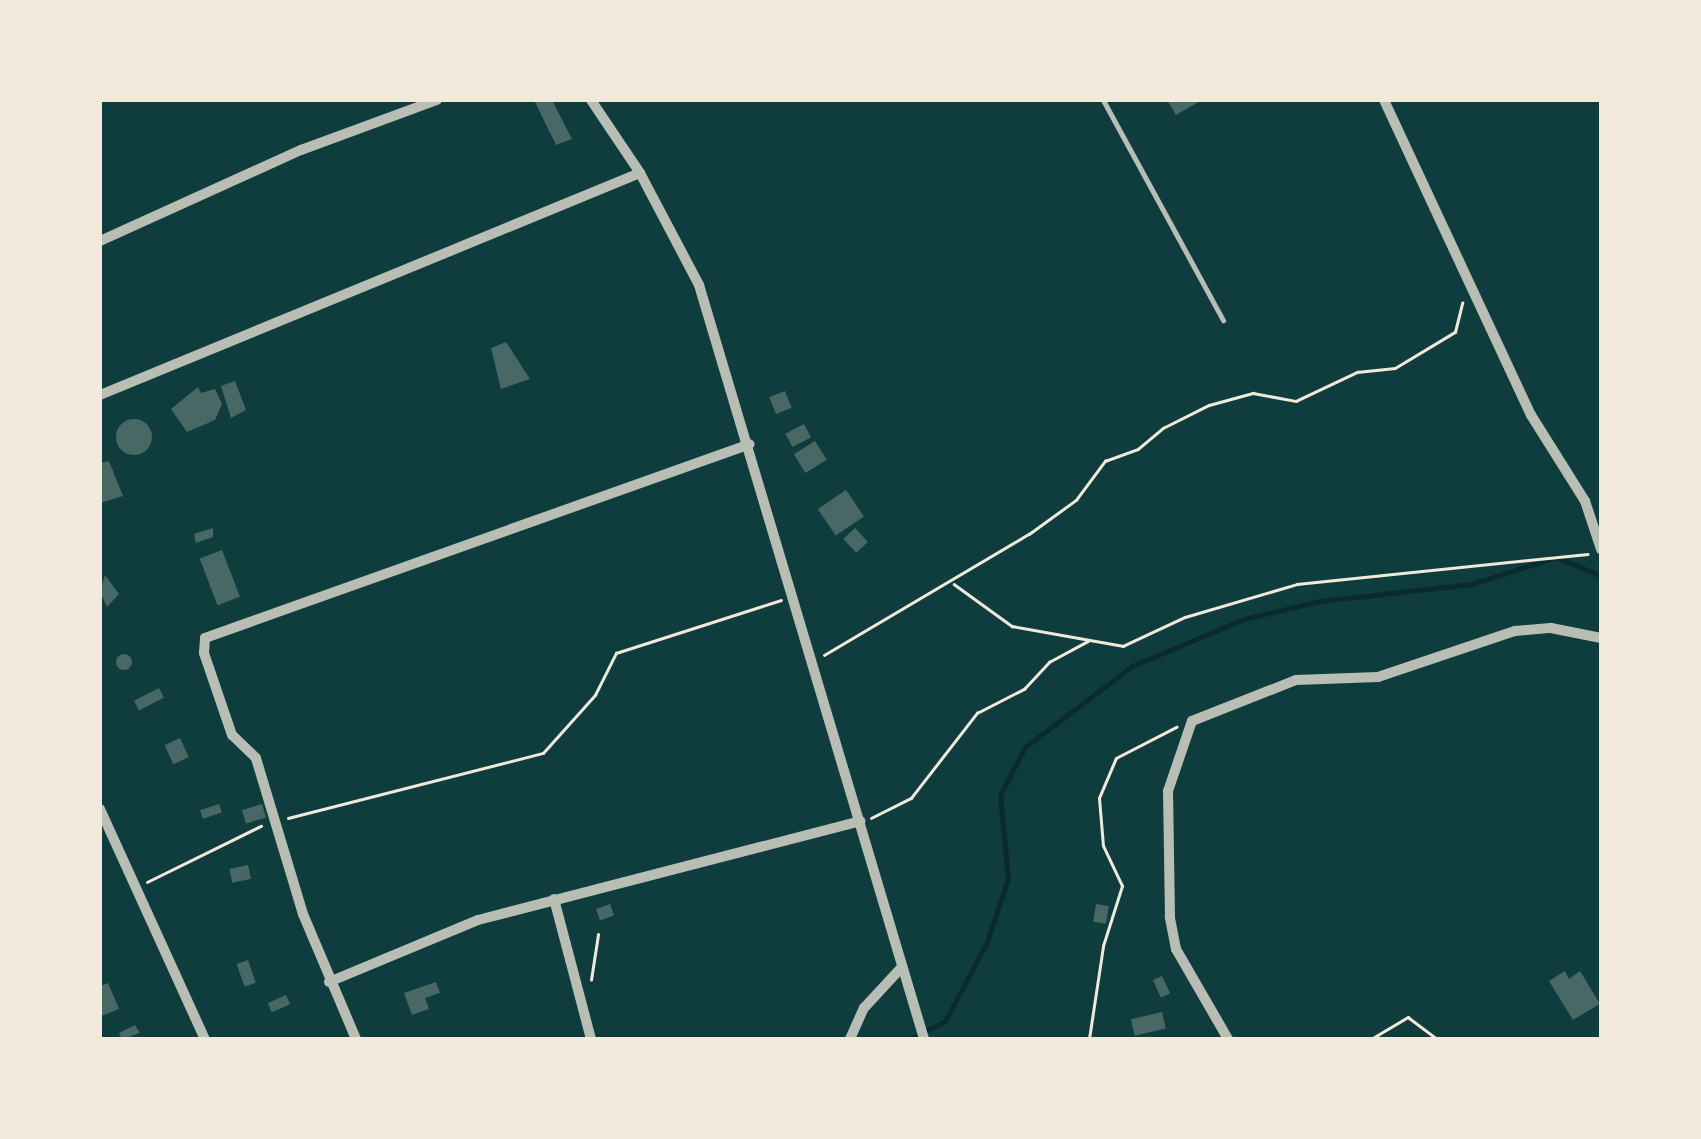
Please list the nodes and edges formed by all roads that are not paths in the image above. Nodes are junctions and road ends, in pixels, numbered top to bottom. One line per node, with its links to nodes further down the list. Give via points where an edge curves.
1 (437, 100): 6 (street, via 301,150)
2 (591, 100): 5 (street)
3 (1102, 100): 7 (lane)
4 (1384, 100): 10 (street, via 1548,448 1585,501)
5 (640, 172): 8 (street); 9 (street, via 700,284)
6 (100, 241)
7 (1223, 320)
8 (100, 395)
9 (750, 444): 13 (street); 16 (street, via 209,634 204,653 232,735 256,758)
10 (1601, 551)
11 (1601, 638): 22 (street, via 1551,628 1515,631 1378,677 1296,680 1192,721 1168,791 1170,917 1176,949)
12 (100, 809): 17 (street)
13 (860, 820): 14 (street); 15 (street)
14 (554, 899): 16 (street, via 434,936); 19 (street)
15 (902, 966): 20 (street, via 864,1008); 21 (street)
16 (330, 982): 18 (street)
17 (205, 1039)
18 (356, 1039)
19 (591, 1039)
20 (850, 1039)
21 (924, 1039)
22 (1228, 1039)

